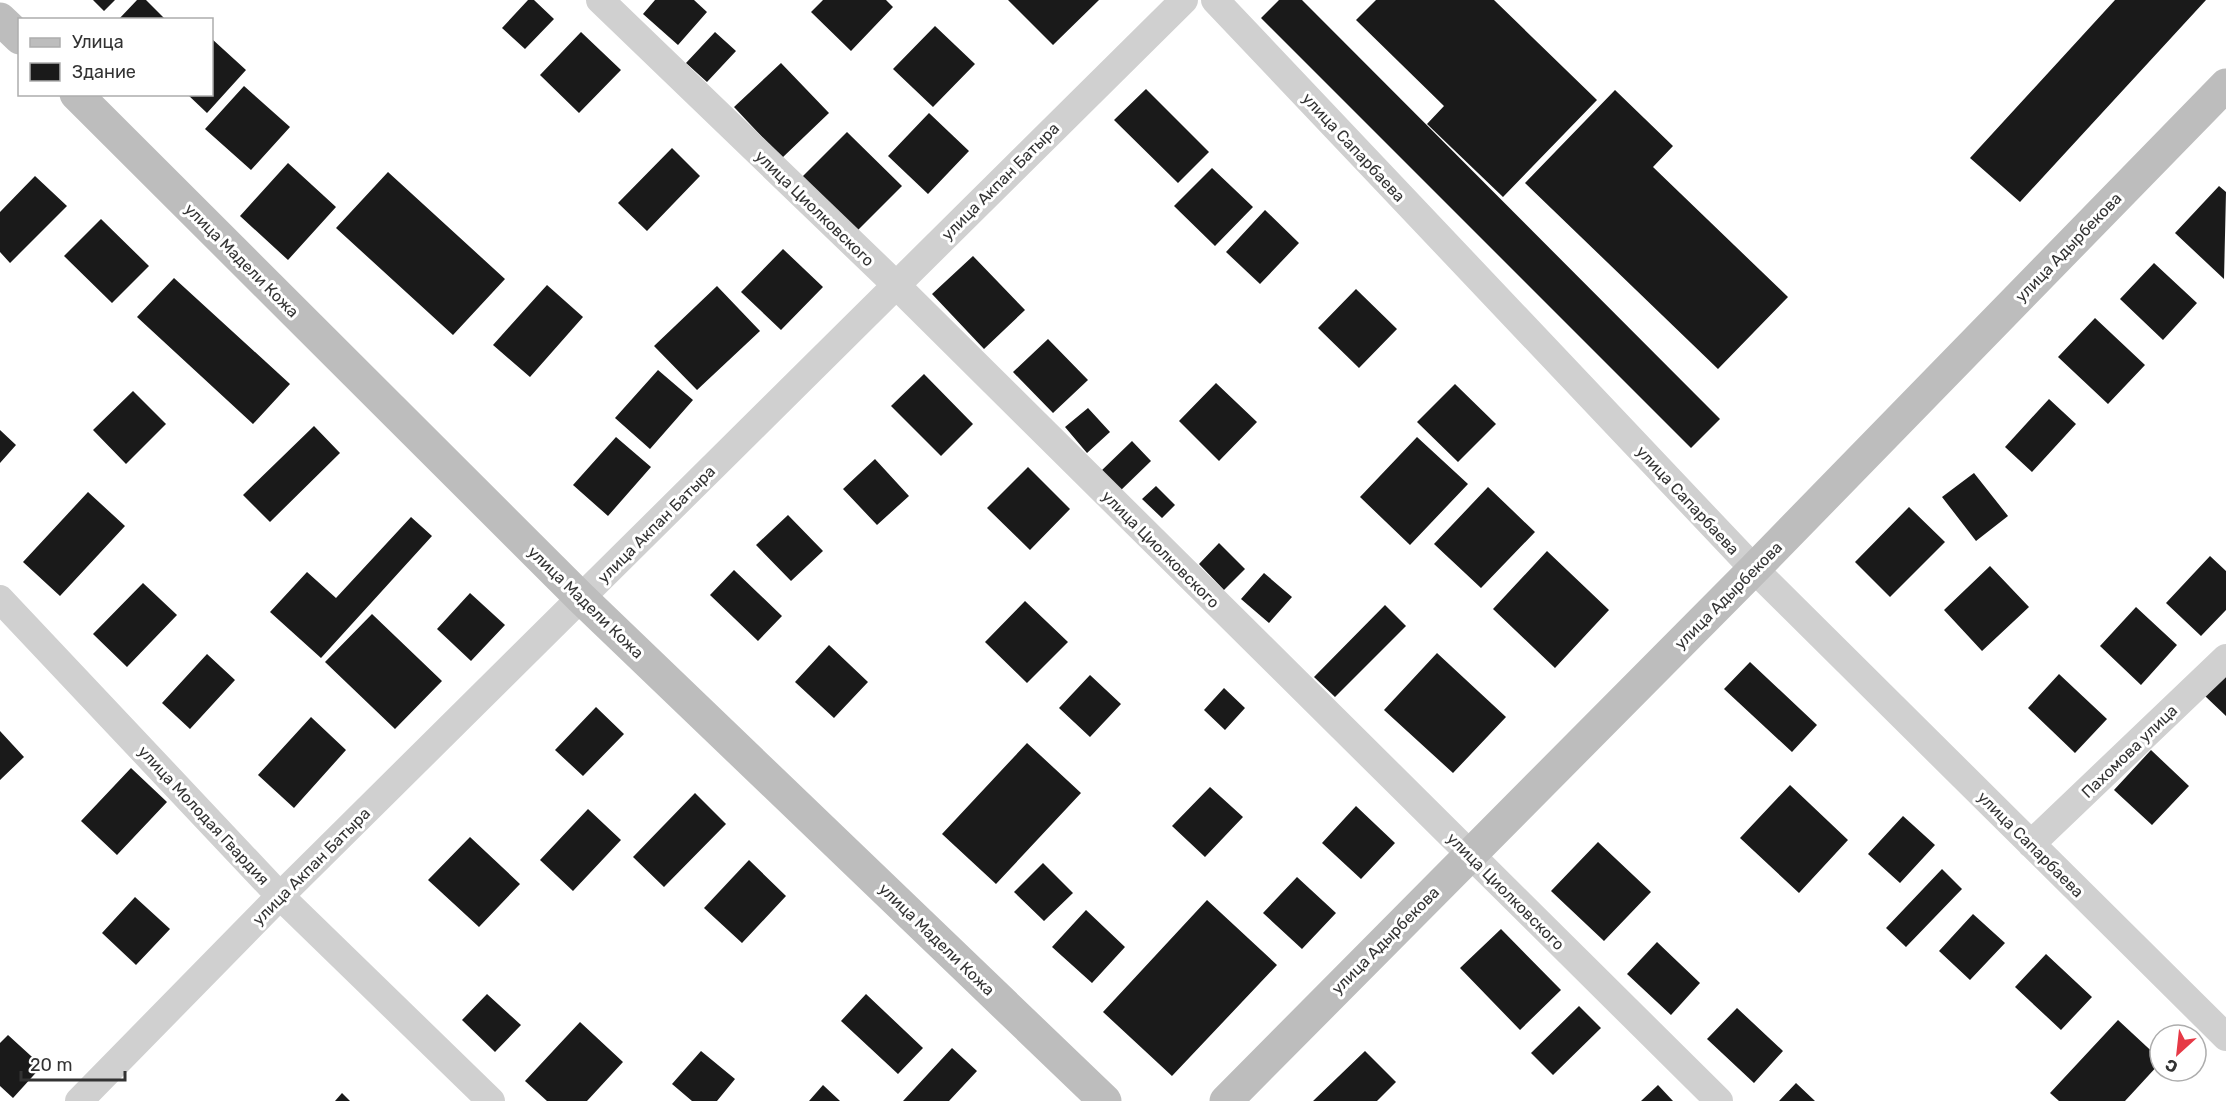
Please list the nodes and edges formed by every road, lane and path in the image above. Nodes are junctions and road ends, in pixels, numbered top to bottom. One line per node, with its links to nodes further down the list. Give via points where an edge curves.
1 (600, 0): 8 (street, улица Циолковского)
2 (1184, 0): 8 (street, улица Акпан Батыра)
3 (1215, 0): 9 (street, улица Сапарбаева)
4 (0, 19): 5 (main road)
5 (18, 36)
6 (2226, 85): 9 (main road, улица Адырбекова)
7 (78, 96): 10 (main road, улица Мадели Кожа)
8 (895, 284): 10 (street, улица Акпан Батыра); 14 (street, улица Циолковского)
9 (1754, 569): 13 (street, улица Сапарбаева); 14 (main road, улица Адырбекова)
10 (581, 598): 15 (street, улица Акпан Батыра); 19 (main road, улица Мадели Кожа)
11 (0, 599): 15 (street, улица Молодая Гвардия)
12 (2226, 658): 13 (street, Пахомова улица)
13 (2031, 844): 16 (street, улица Сапарбаева)
14 (1469, 855): 20 (main road, улица Адырбекова); 21 (street, улица Циолковского)
15 (280, 896): 17 (street, улица Акпан Батыра); 18 (street, улица Молодая Гвардия)
16 (2226, 1036)
17 (79, 1101)
18 (491, 1101)
19 (1106, 1101)
20 (1226, 1101)
21 (1719, 1101)

